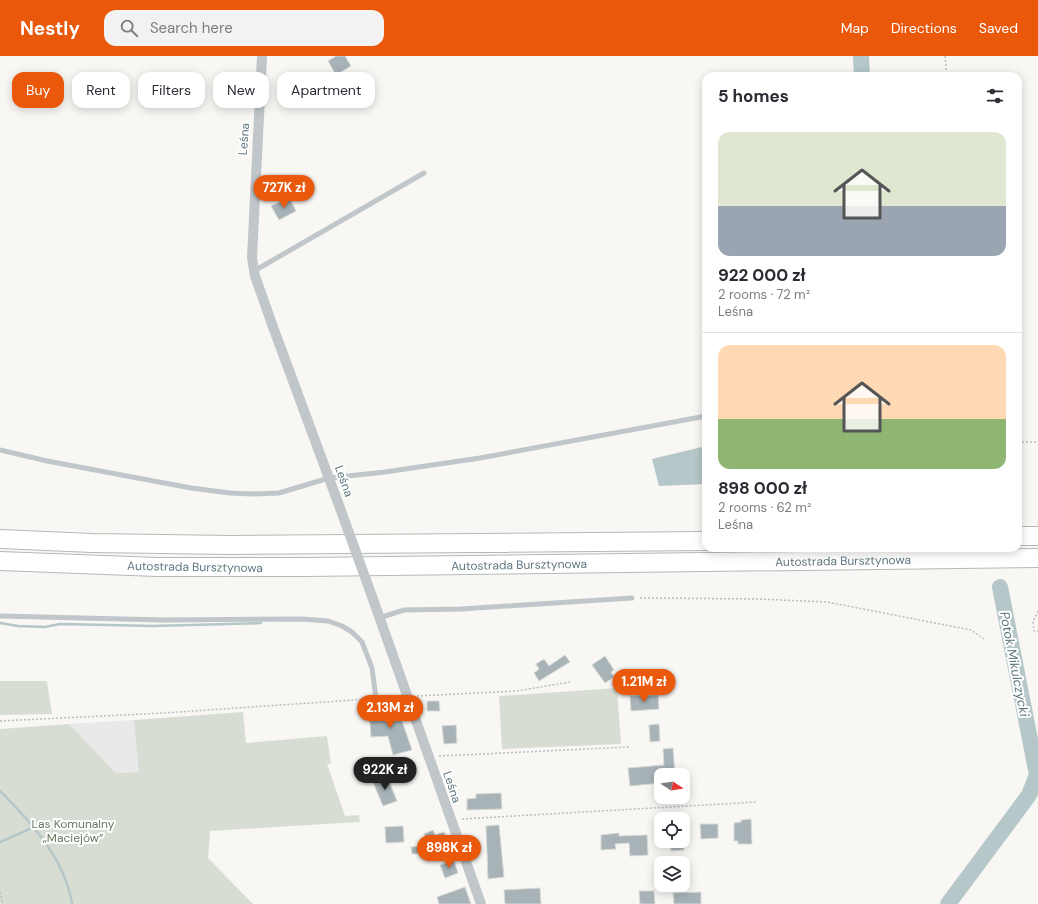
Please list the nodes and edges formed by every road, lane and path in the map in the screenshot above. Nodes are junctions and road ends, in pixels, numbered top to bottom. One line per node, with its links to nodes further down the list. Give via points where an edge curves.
1 (262, 56): 5 (street, Leśna, via 251,240)
2 (945, 56): 3 (path)
3 (947, 72)
4 (424, 173): 5 (lane)
5 (254, 271): 10 (street, Leśna)
6 (702, 417): 10 (lane, via 445,464)
7 (1022, 442): 8 (path)
8 (1038, 442)
9 (0, 450): 10 (lane, via 47,461 230,493 279,492)
10 (329, 478): 20 (street, Leśna, bridge)
11 (1022, 536): 12 (highway)
12 (1038, 536)
13 (0, 539): 14 (highway, Autostrada Bursztynowa, via 106,544 231,545)
14 (702, 541)
15 (1038, 558): 16 (highway, Autostrada Bursztynowa, via 306,567 150,566)
16 (0, 561)
17 (632, 598): 20 (lane, via 404,610); 22 (path, via 827,602 971,630)
18 (1038, 611): 21 (path, via 1033,622 1034,631)
19 (0, 616): 25 (lane, via 328,621 352,632 362,642 372,668)
20 (379, 618): 24 (street, Leśna)
21 (1038, 631)
22 (984, 639)
23 (570, 682): 24 (path, via 517,691)
24 (407, 697): 25 (lane); 28 (street, Leśna)
25 (376, 699): 26 (path)
26 (0, 720)
27 (629, 747): 28 (path)
28 (428, 757): 30 (street, Leśna)
29 (757, 802): 30 (path)
30 (450, 820): 33 (street, Leśna)
31 (0, 892): 32 (path)
32 (3, 904)
33 (481, 904)

